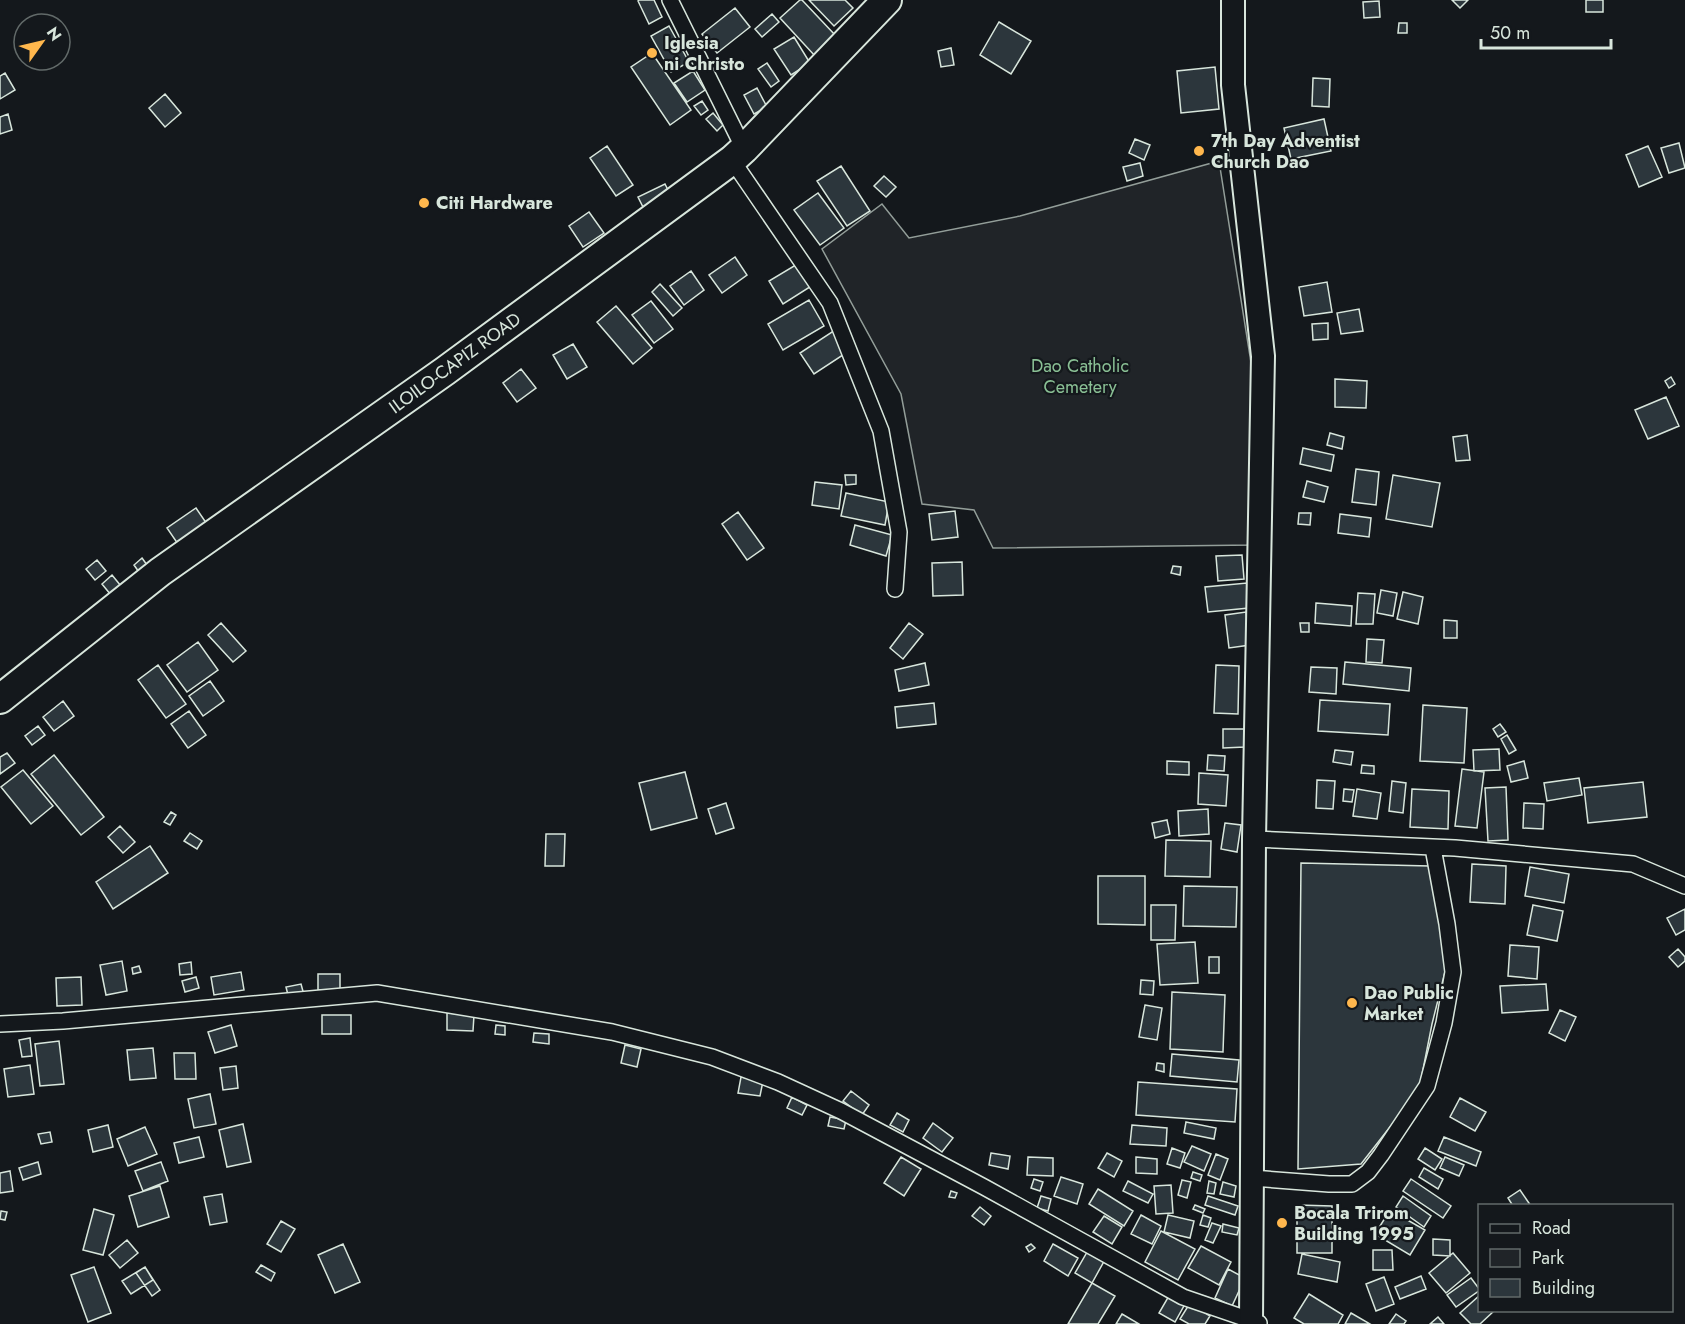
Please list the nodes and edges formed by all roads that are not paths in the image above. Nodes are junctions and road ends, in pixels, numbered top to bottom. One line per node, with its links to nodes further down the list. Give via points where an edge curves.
1 (670, 0): 4 (street)
2 (887, 0): 4 (highway, ILOILO-CAPIZ ROAD)
3 (1233, 0): 7 (street, via 1233,85 1263,356)
4 (738, 155): 5 (street, via 830,303 881,431 899,532); 6 (highway, ILOILO-CAPIZ ROAD, via 445,371 160,572)
5 (895, 589)
6 (0, 699)
7 (1254, 839): 8 (street); 11 (street)
8 (1433, 848): 9 (street, via 1633,864); 11 (street, via 1453,972 1427,1086 1368,1172 1352,1184)
9 (1685, 886)
10 (0, 1024): 12 (street, via 378,993 612,1032 712,1057 778,1082 841,1111 1183,1297)
11 (1252, 1178): 12 (street)
12 (1255, 1323)

